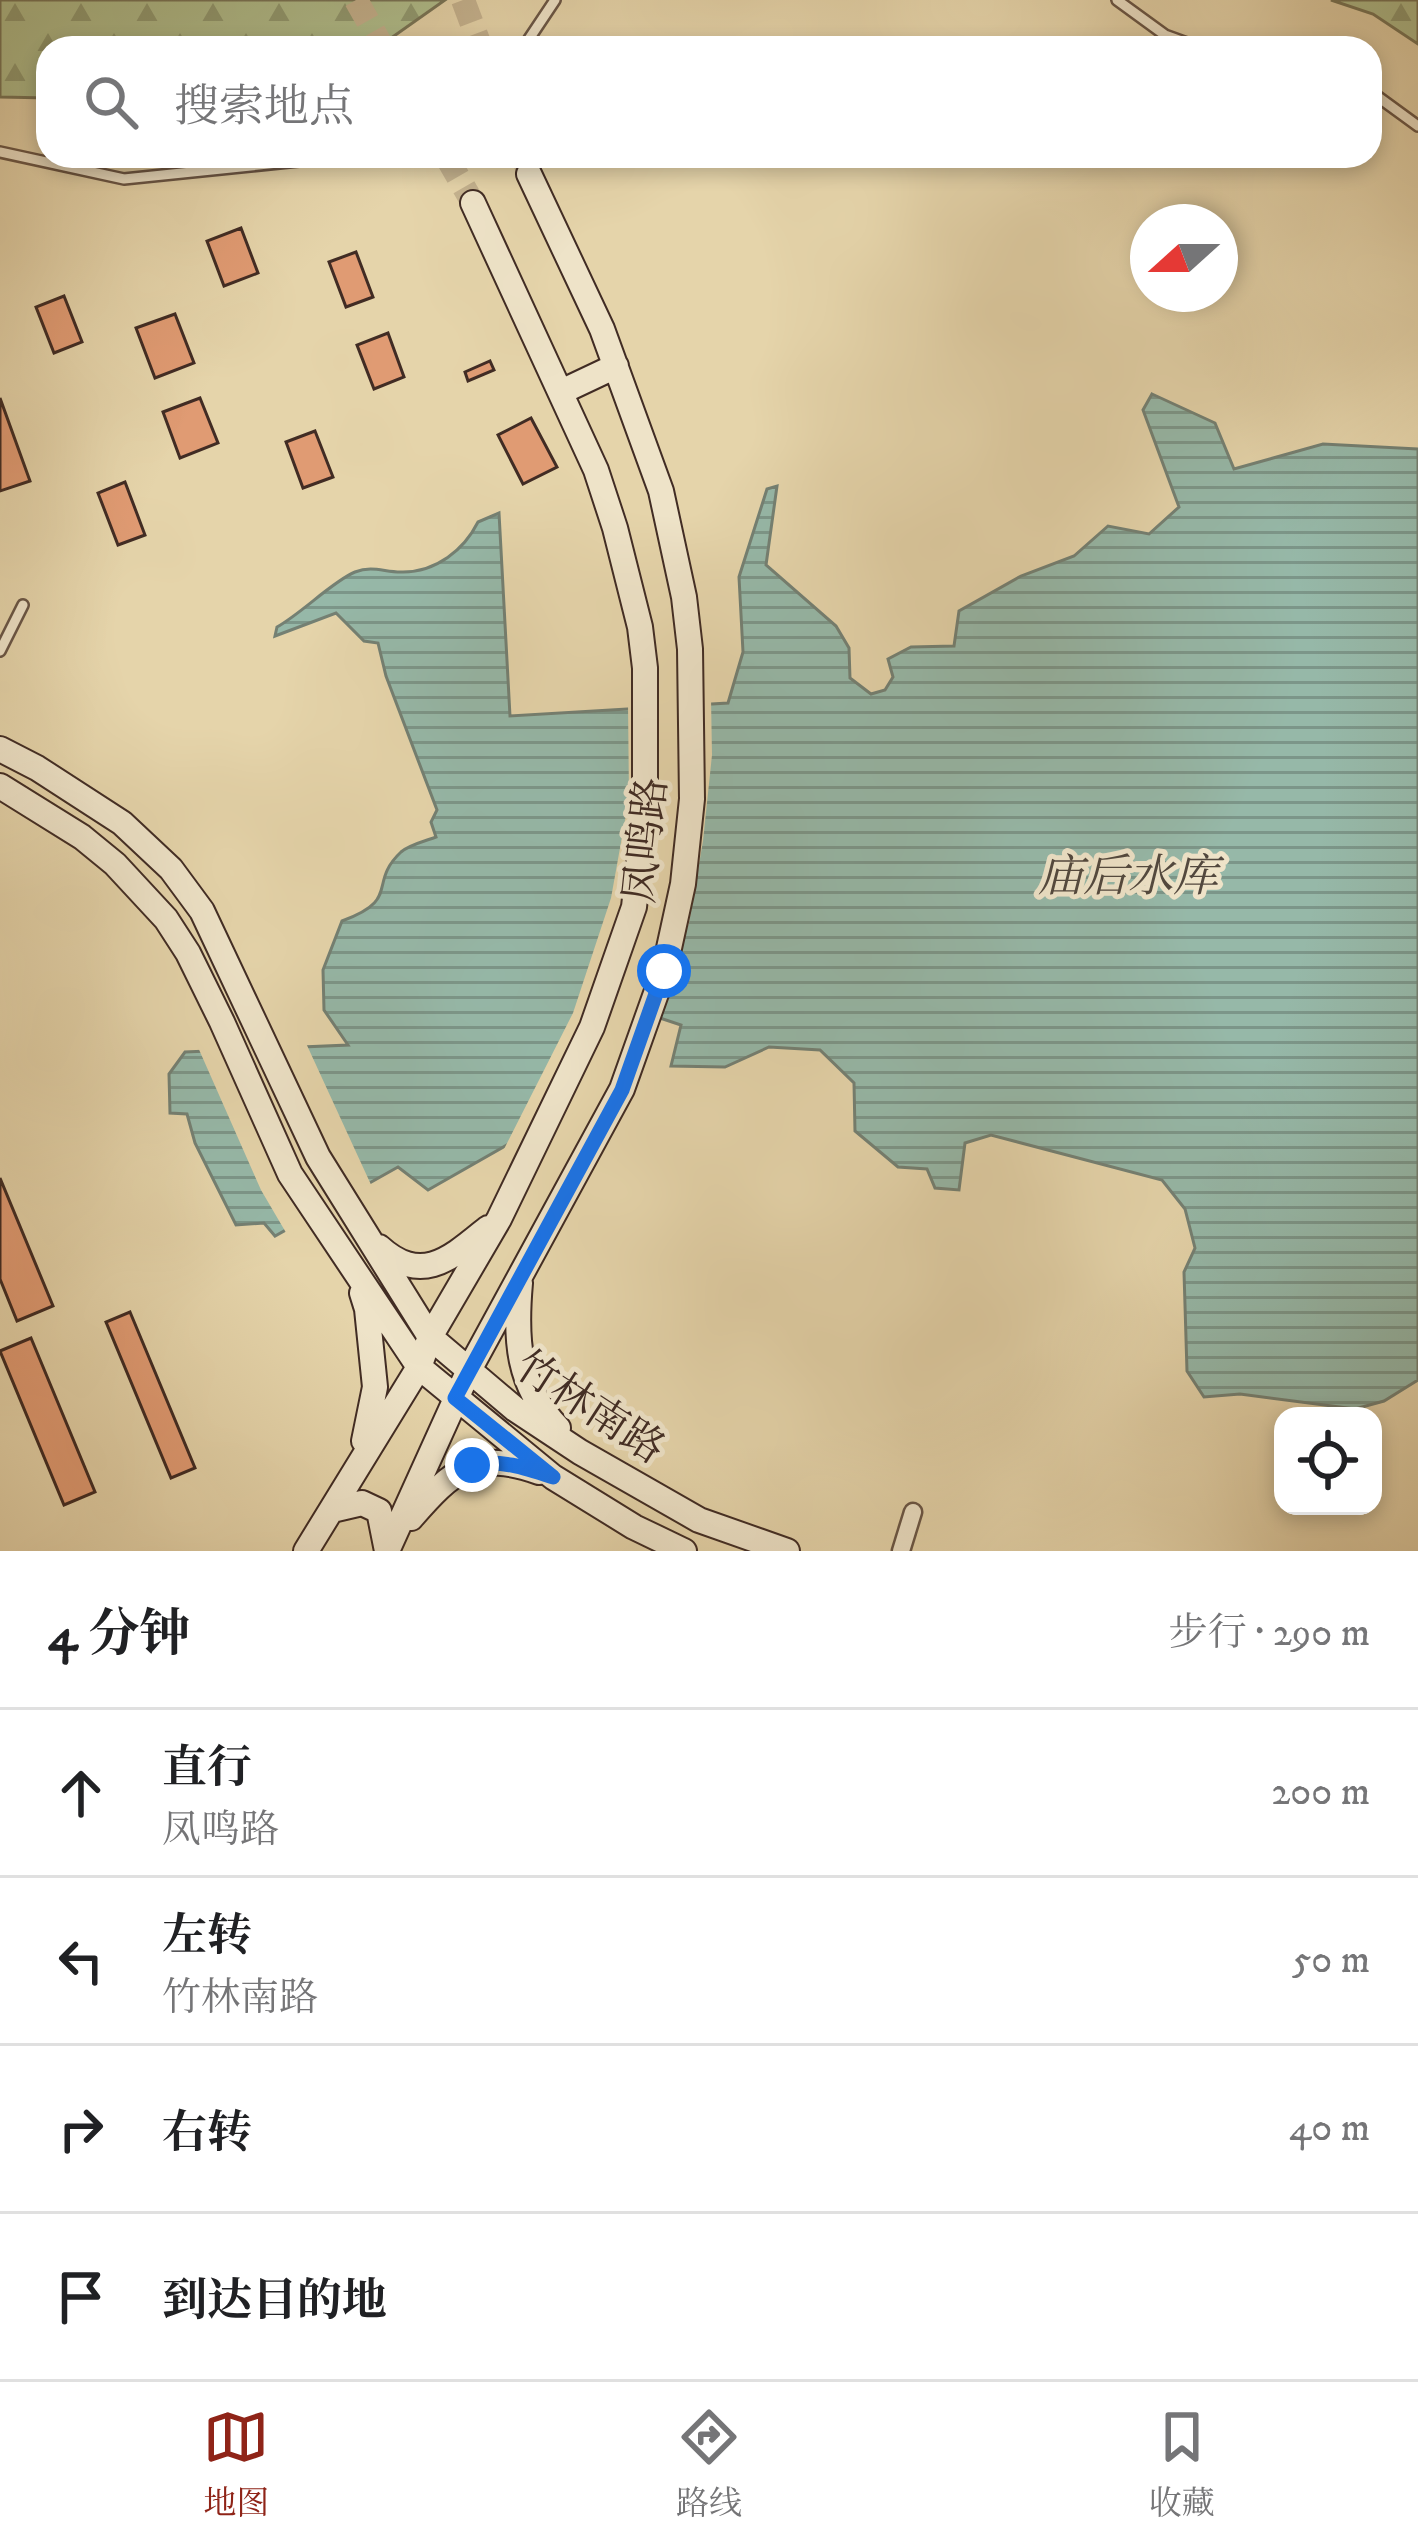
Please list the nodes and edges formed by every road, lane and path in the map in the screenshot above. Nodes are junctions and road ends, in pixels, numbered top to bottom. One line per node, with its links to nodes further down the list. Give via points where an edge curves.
1 (555, 0): 3 (lane)
2 (1117, 0): 4 (lane)
3 (531, 36)
4 (1168, 36)
5 (1382, 100): 6 (lane)
6 (1418, 125)
7 (0, 152): 8 (lane)
8 (36, 160)
9 (73, 168): 10 (lane, via 124,179)
10 (230, 168)
11 (530, 174): 13 (main road, 凤鸣路)
12 (472, 202): 14 (main road, 凤鸣路)
13 (616, 366): 14 (main road); 21 (main road, 凤鸣路, via 673,536 690,649 692,799 664,971 622,1090)
14 (561, 392): 19 (main road, 凤鸣路, via 596,470 640,627 645,806 634,908 592,1027)
15 (23, 604): 16 (lane)
16 (0, 651)
17 (0, 749): 20 (main road, 竹林南路, via 122,823 171,868 202,911)
18 (0, 786): 22 (main road, 竹林南路, via 82,837 166,919 269,1133)
19 (499, 1219): 20 (main road, via 432,1266 401,1264); 23 (main road, 凤鸣路)
20 (357, 1224): 23 (main road, 竹林南路)
21 (522, 1268): 25 (main road, 凤鸣路); 27 (main road, via 519,1360 534,1396)
22 (354, 1271): 24 (main road, 竹林南路); 28 (main road, via 368,1310 375,1387)
23 (430, 1337): 24 (main road, 凤鸣路); 25 (main road, 竹林南路)
24 (419, 1367): 26 (main road, 竹林南路); 28 (main road, 凤鸣路)
25 (469, 1370): 26 (main road, 凤鸣路); 27 (main road, 竹林南路)
26 (455, 1398): 29 (main road, 竹林南路); 32 (main road, 凤鸣路)
27 (580, 1452): 35 (main road, 竹林南路, via 699,1520)
28 (358, 1461): 30 (main road, 凤鸣路)
29 (553, 1477): 32 (main road, via 488,1461 455,1472); 34 (main road, 竹林南路)
30 (332, 1510): 32 (main road, via 362,1503 379,1511); 33 (main road, 凤鸣路)
31 (913, 1512): 36 (street)
32 (390, 1545)
33 (306, 1551)
34 (684, 1551)
35 (787, 1551)
36 (901, 1551)

